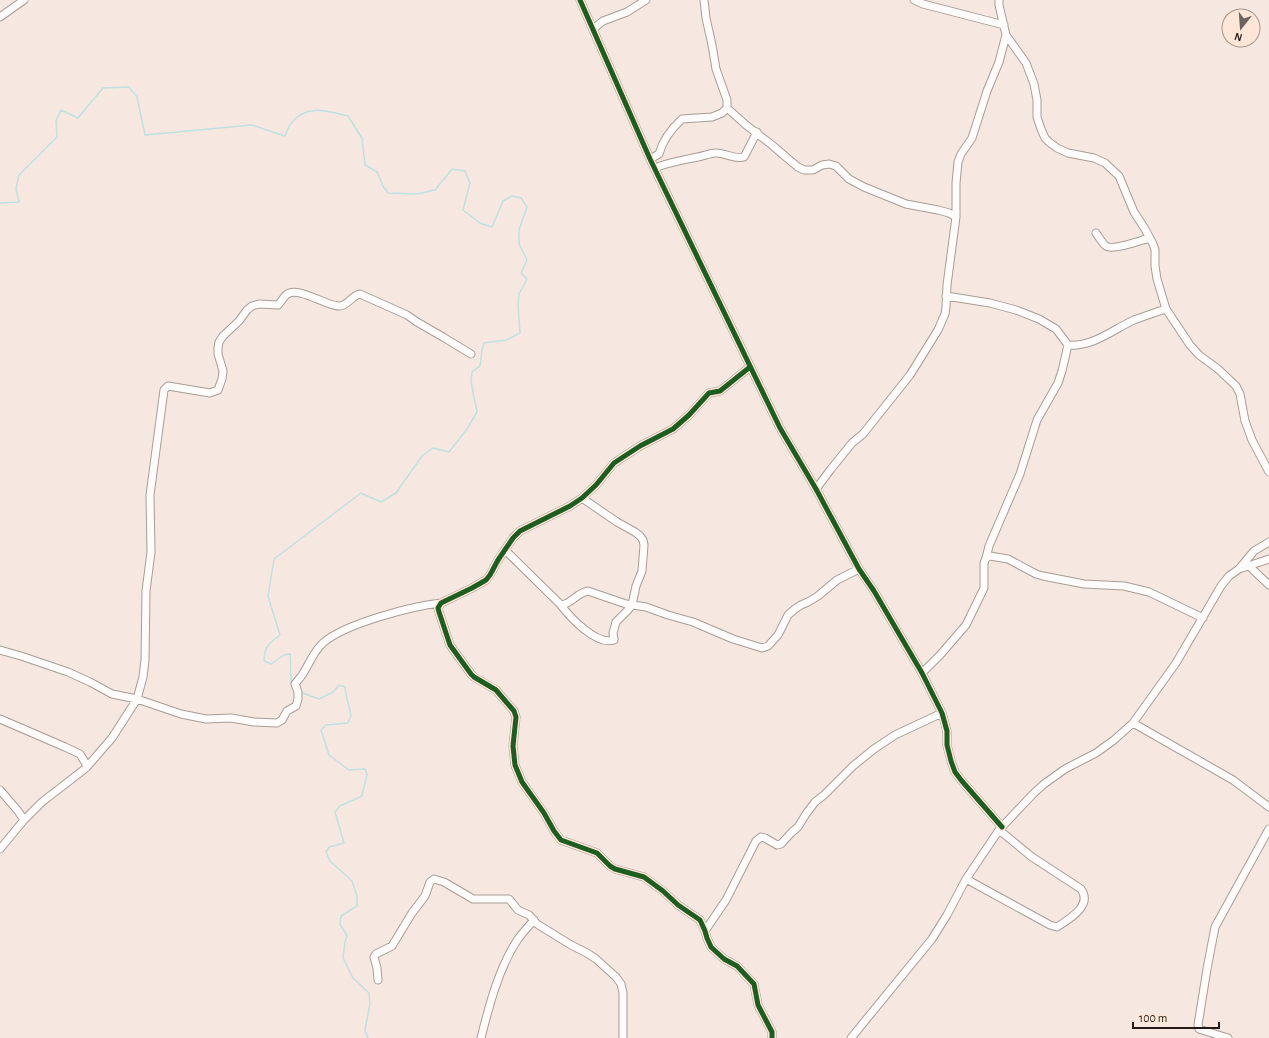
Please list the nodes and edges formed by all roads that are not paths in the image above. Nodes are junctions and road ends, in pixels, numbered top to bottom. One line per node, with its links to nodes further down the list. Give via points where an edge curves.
1 (24, 0): 7 (street)
2 (580, 0): 9 (street)
3 (646, 0): 9 (street, via 627,12 603,21)
4 (704, 0): 11 (street, via 716,69 727,100)
5 (914, 0): 8 (street)
6 (1000, 0): 8 (street)
7 (0, 17)
8 (1004, 26): 10 (street)
9 (593, 29): 13 (street)
10 (1006, 35): 15 (street, via 972,138 958,162); 17 (street, via 1026,63 1034,84 1037,117 1045,138 1068,153 1094,158 1112,168 1119,176 1134,212)
11 (727, 108): 12 (street); 13 (street, via 712,117 682,119 664,140 659,154)
12 (757, 132): 14 (street, via 744,157 712,153); 15 (street, via 804,170 829,164 836,166 849,179 864,187 906,204 938,210)
13 (650, 159): 14 (street)
14 (655, 168): 22 (street)
15 (956, 217): 18 (street)
16 (1096, 233): 17 (street, via 1105,246 1116,248)
17 (1150, 238): 19 (street, via 1155,250 1157,279)
18 (946, 296): 20 (street, via 990,303 1039,319 1056,329); 24 (street, via 945,314 938,330 910,375)
19 (1166, 309): 20 (street, via 1133,321 1085,344); 23 (street, via 1199,355 1236,386 1252,440)
20 (1068, 345): 28 (street, via 1058,383 1037,420 1020,474)
21 (471, 354): 40 (street, via 407,315 372,298 357,294 341,306 310,296 290,293 286,294 278,305 252,306 223,336 218,348 223,371 218,390 210,393 168,386 164,390 150,495 151,552 146,591 145,660)
22 (750, 367): 24 (street, via 780,428); 25 (street, via 720,391 709,393 673,429 614,463 596,486)
23 (1269, 472)
24 (816, 490): 31 (street)
25 (582, 498): 27 (street, via 520,531); 36 (street, via 635,532 643,540 642,571)
26 (1269, 542): 32 (street, via 1254,551)
27 (505, 550): 34 (street, via 486,580); 35 (street)
28 (986, 558): 37 (street, via 995,556 1008,559 1044,576 1084,584 1124,586 1149,592); 39 (street, via 984,588 966,625)
29 (1269, 559): 30 (street)
30 (1249, 566): 32 (street); 33 (street)
31 (859, 569): 36 (street, via 837,580 795,609 788,615 778,635 768,646 762,648 693,622); 39 (street)
32 (1239, 569): 37 (street, via 1221,586)
33 (1269, 585)
34 (441, 603): 40 (street, via 425,604 368,621 333,635 322,644 295,684 298,692 296,706 287,711 277,723 231,718 206,719 181,714); 53 (street, via 438,608 450,645 471,674 496,690 514,711 515,765 522,782 554,831 562,840 597,853 615,869 644,877 700,920)
35 (560, 604): 36 (street, via 565,605 588,590); 36 (street, via 569,616 589,633 612,641 616,622)
36 (632, 605)
37 (1203, 618): 43 (street, via 1176,663)
38 (0, 650): 40 (street, via 68,672 112,694)
39 (922, 673): 41 (street)
40 (136, 699): 44 (street, via 112,738)
41 (942, 713): 48 (street, via 948,731 947,745 955,772); 53 (street, via 895,736 868,753 815,802 798,827 781,844 777,845 761,837 726,900)
42 (0, 719): 44 (street, via 80,754)
43 (1133, 724): 46 (street, via 1233,780); 48 (street, via 1096,753 1065,769 1044,784)
44 (86, 768): 47 (street, via 42,802)
45 (0, 790): 47 (street)
46 (1269, 807)
47 (24, 820): 50 (street)
48 (1001, 829): 51 (street); 51 (street, via 1032,857 1081,889 1085,897 1076,915 1057,926 1050,925)
49 (1269, 829): 59 (street, via 1214,930 1198,1025 1199,1029)
50 (0, 849)
51 (966, 879): 58 (street, via 932,939)
52 (534, 920): 54 (street, via 529,914 518,910 509,899 473,899 434,879 392,946 374,957); 55 (street, via 508,956 490,1003); 56 (street, via 596,959 618,980 623,993)
53 (705, 931): 57 (street, via 711,947 724,959 737,966 754,984 758,1005 772,1032)
54 (378, 980)
55 (481, 1038)
56 (623, 1038)
57 (772, 1038)
58 (851, 1038)
59 (1228, 1038)

